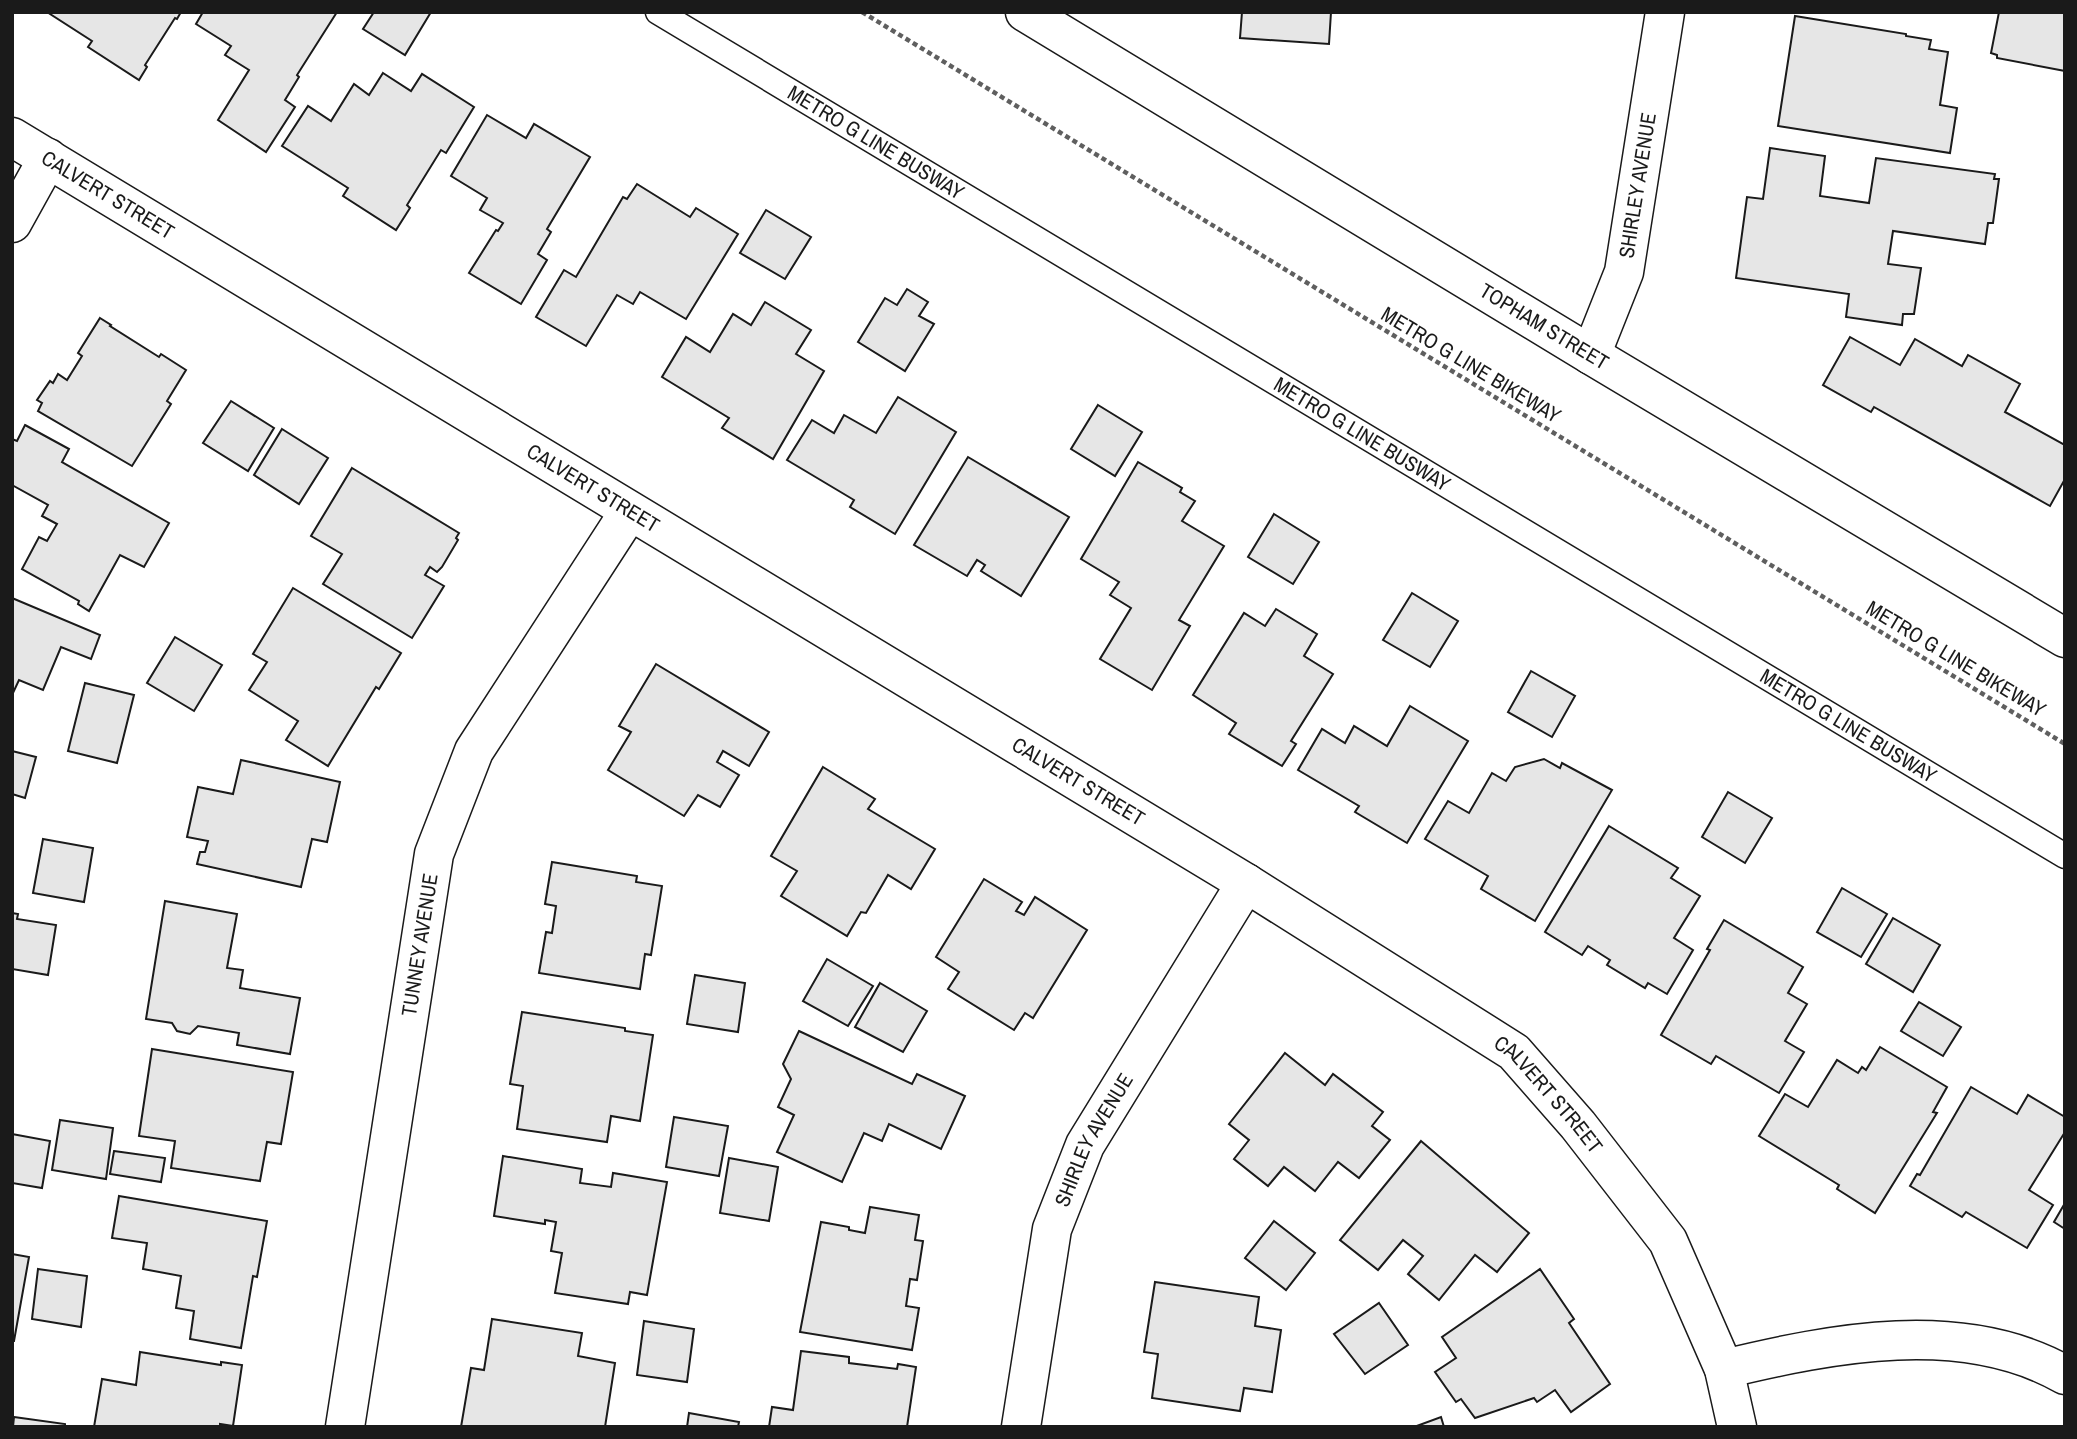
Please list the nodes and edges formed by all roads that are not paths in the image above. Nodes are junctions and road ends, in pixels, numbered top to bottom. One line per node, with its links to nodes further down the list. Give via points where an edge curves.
1 (658, 12): 10 (lane, METRO G LINE BUSWAY)
2 (1026, 12): 7 (street, TOPHAM STREET)
3 (1665, 12): 7 (street, SHIRLEY AVENUE, via 1624,272)
4 (12, 137): 5 (street, CALVERT STREET)
5 (48, 158): 6 (street); 8 (street, CALVERT STREET)
6 (12, 223)
7 (1591, 355): 9 (street, TOPHAM STREET)
8 (629, 512): 11 (street, CALVERT STREET); 14 (street, TUNNEY AVENUE, via 474,751 434,854)
9 (2065, 638)
10 (2065, 856)
11 (1246, 883): 12 (street, CALVERT STREET, via 1514,1052 1578,1125 1668,1241); 15 (street, SHIRLEY AVENUE, via 1085,1145 1052,1229)
12 (1724, 1369): 13 (street, via 1790,1353 1896,1340 1960,1340 2043,1362); 16 (street, CALVERT STREET)
13 (2065, 1375)
14 (345, 1427)
15 (1021, 1427)
16 (1737, 1427)

